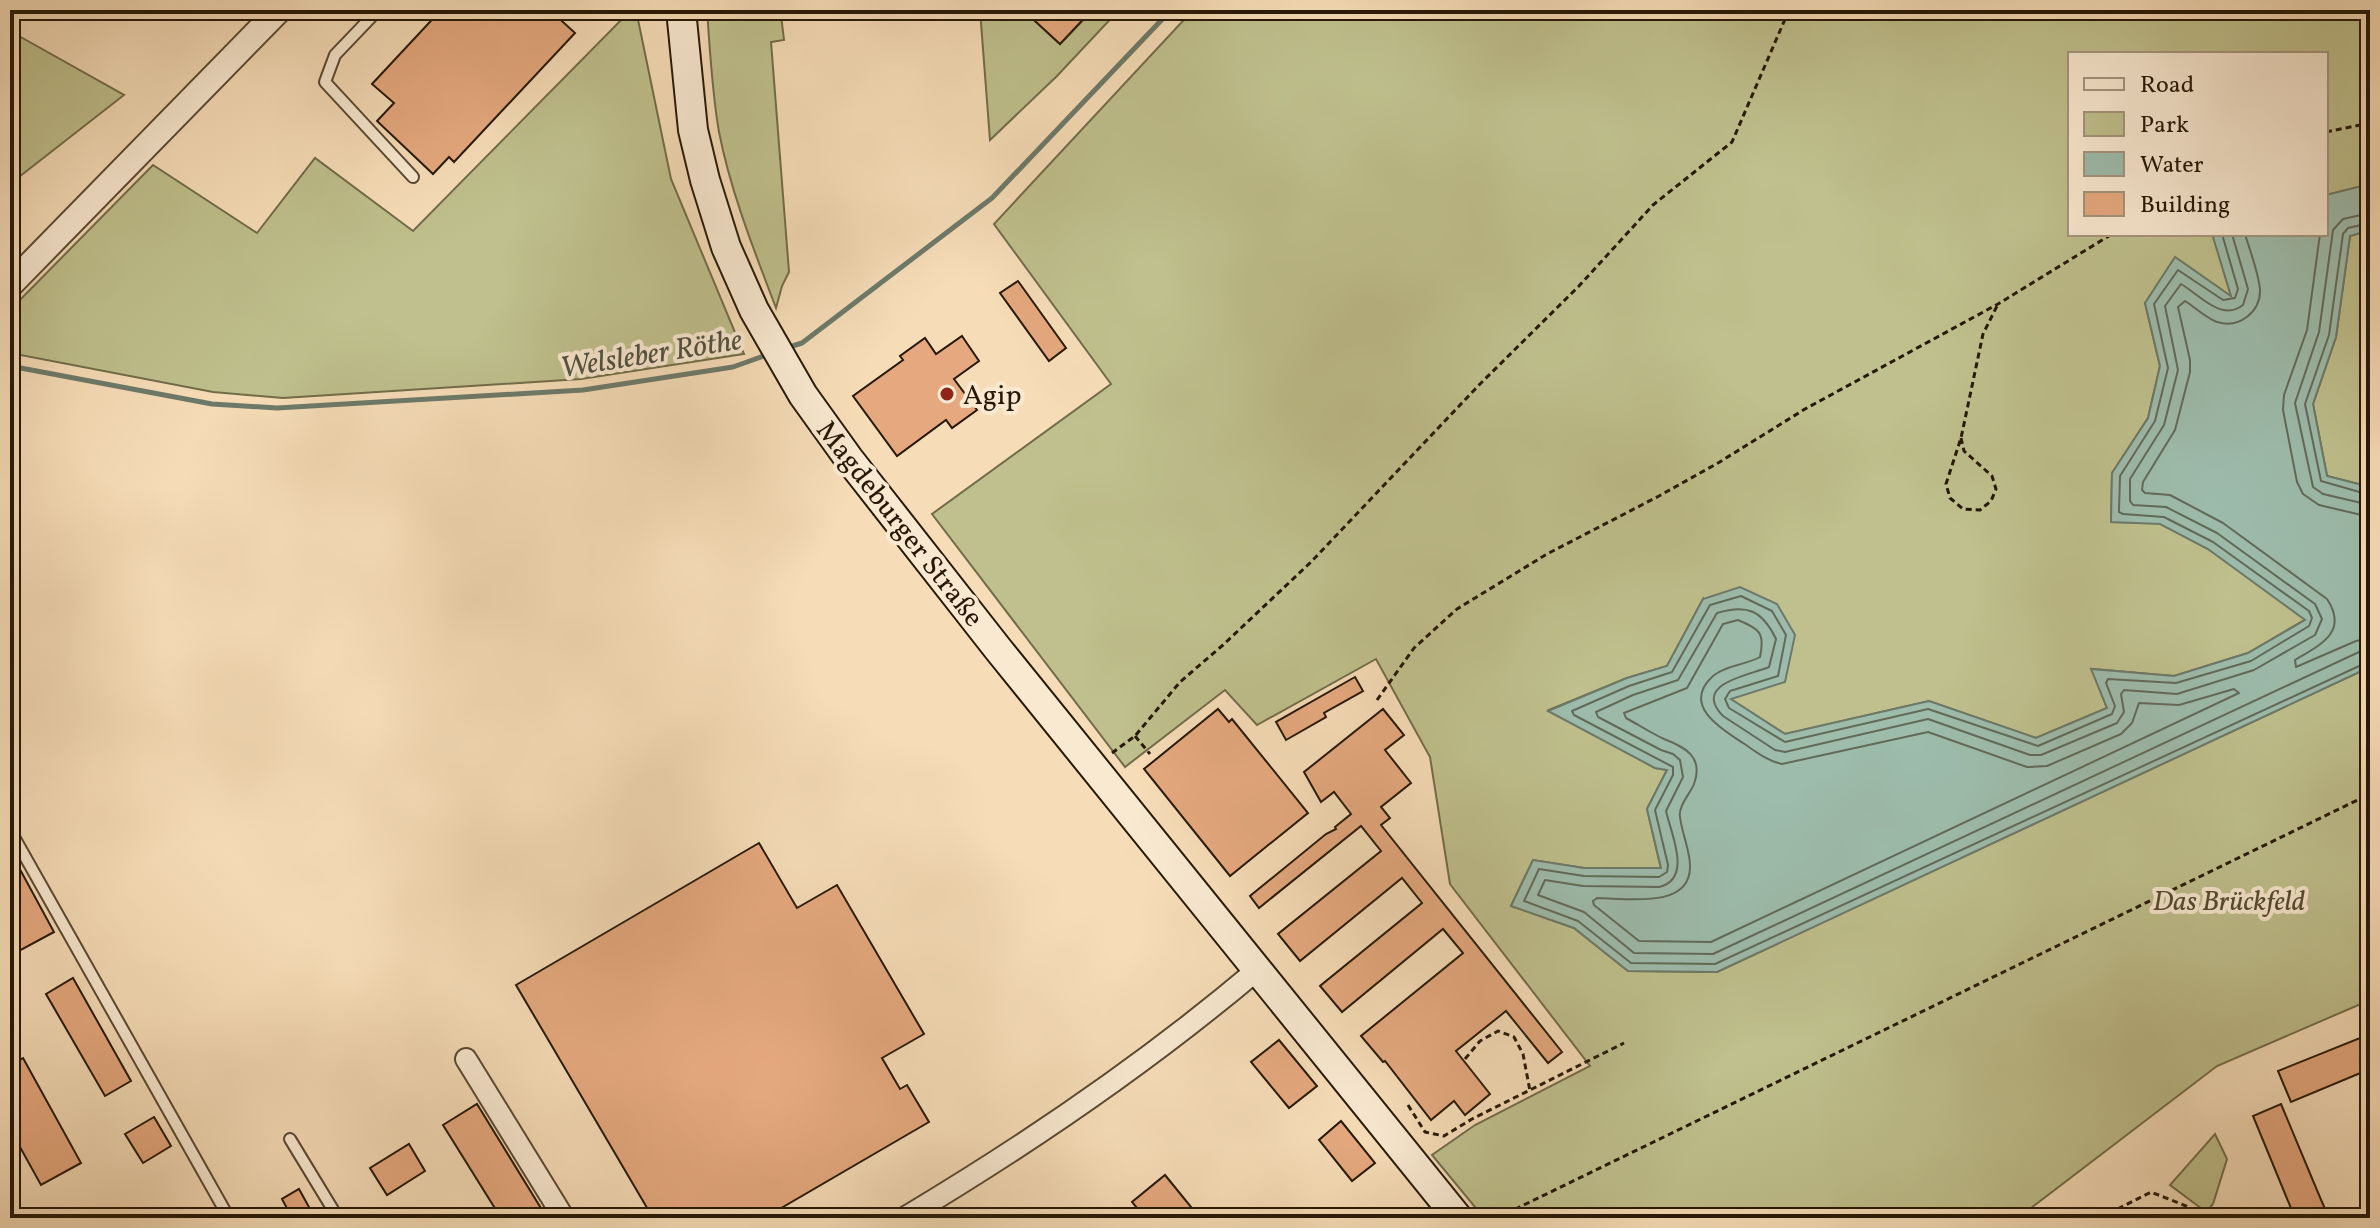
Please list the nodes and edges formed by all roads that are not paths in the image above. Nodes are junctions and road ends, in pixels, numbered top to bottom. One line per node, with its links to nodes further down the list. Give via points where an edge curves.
1 (279, 10): 5 (street)
2 (378, 10): 4 (lane, via 335,55 325,82)
3 (681, 10): 7 (main road, Magdeburger Straße, via 693,130 705,180 726,247 779,357 849,459)
4 (413, 177)
5 (10, 285)
6 (10, 829): 10 (lane)
7 (1257, 970): 13 (street, via 1161,1049 986,1169); 14 (main road, Magdeburger Straße)
8 (466, 1059): 12 (street)
9 (290, 1139): 11 (lane)
10 (229, 1218)
11 (338, 1218)
12 (564, 1218)
13 (904, 1218)
14 (1458, 1218)

